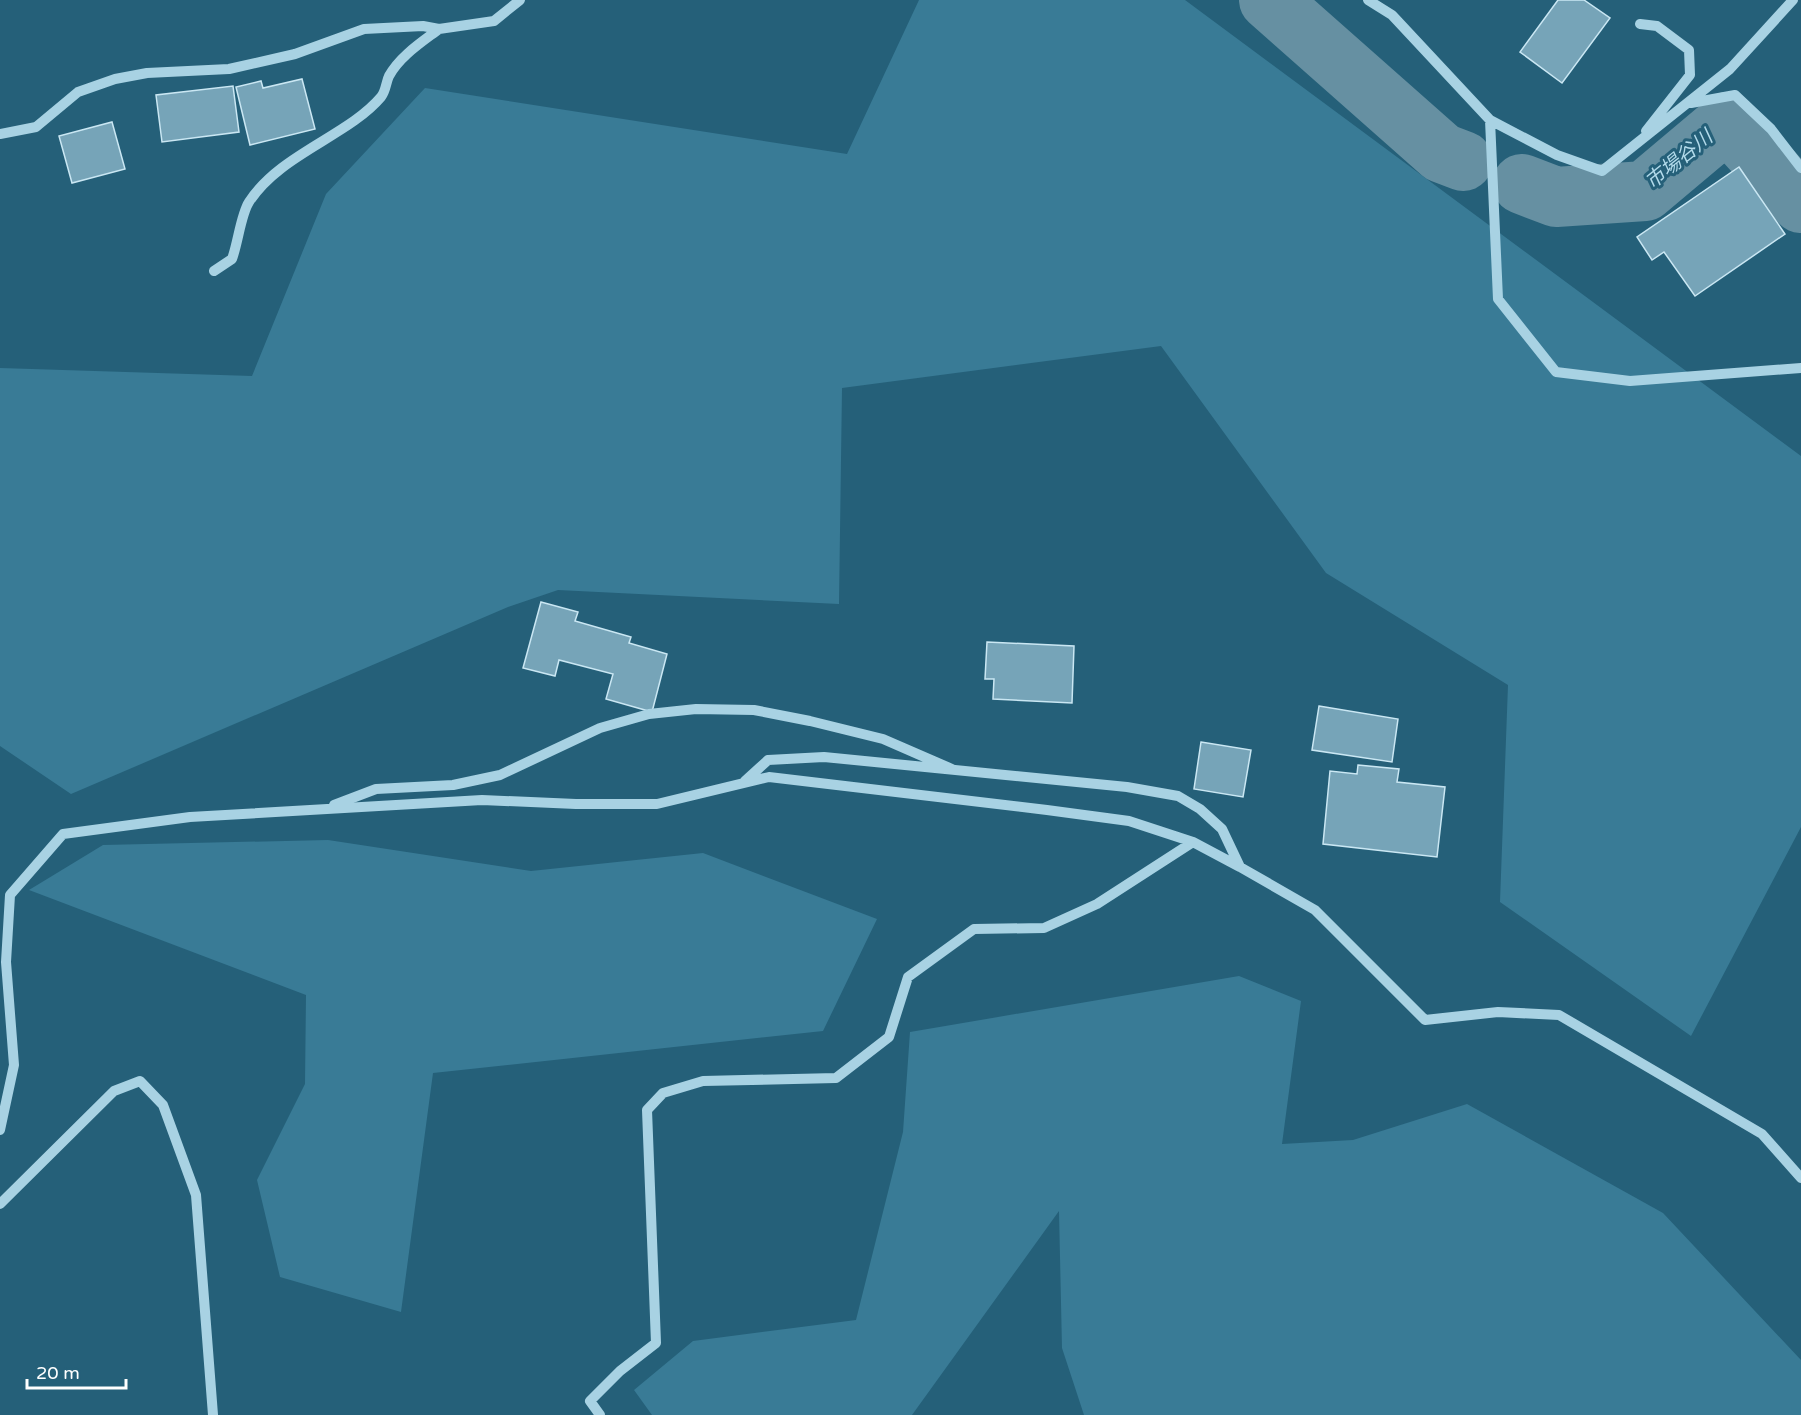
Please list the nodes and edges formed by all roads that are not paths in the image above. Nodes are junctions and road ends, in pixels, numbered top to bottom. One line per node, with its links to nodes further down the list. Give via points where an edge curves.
1 (520, 0): 5 (street, via 494,21)
2 (1368, 0): 7 (street, via 1392,15)
3 (1793, 0): 6 (street, via 1730,69)
4 (1640, 24): 9 (street, via 1657,26 1689,50 1690,75)
5 (439, 29): 8 (street, via 364,29 294,54 229,69 147,72 115,79 78,92 36,127); 11 (street, via 412,49 390,75 382,96 356,118 308,148 249,203 232,259)
6 (1688, 103): 9 (street); 10 (street, via 1735,95 1771,129)
7 (1490, 120): 9 (street, via 1557,155 1602,171); 12 (street, via 1498,298 1556,372 1630,381)
8 (0, 134)
9 (1632, 148)
10 (1801, 168)
11 (214, 271)
12 (1801, 368)
13 (952, 769): 14 (street, via 824,757 768,760); 15 (street, via 883,739 810,721 754,710 696,709 649,714 600,728 500,775 453,784 376,789); 17 (street, via 1178,796 1200,808 1222,829)
14 (742, 784): 15 (street, via 657,804 482,800); 16 (street, via 769,777 1047,810 1129,821)
15 (322, 809): 18 (street, via 190,817 63,834 10,895 6,962 14,1065)
16 (1193, 842): 17 (street); 22 (street, via 1097,904 1044,928 974,929 908,977 889,1037 836,1078 703,1081 663,1093 647,1110 656,1343 590,1401)
17 (1240, 867): 19 (street, via 1316,910 1425,1020 1498,1012 1559,1015 1762,1134)
18 (0, 1130)
19 (1801, 1178)
20 (0, 1204): 21 (street, via 114,1091 140,1081 163,1105 196,1195)
21 (213, 1415)
22 (600, 1415)

